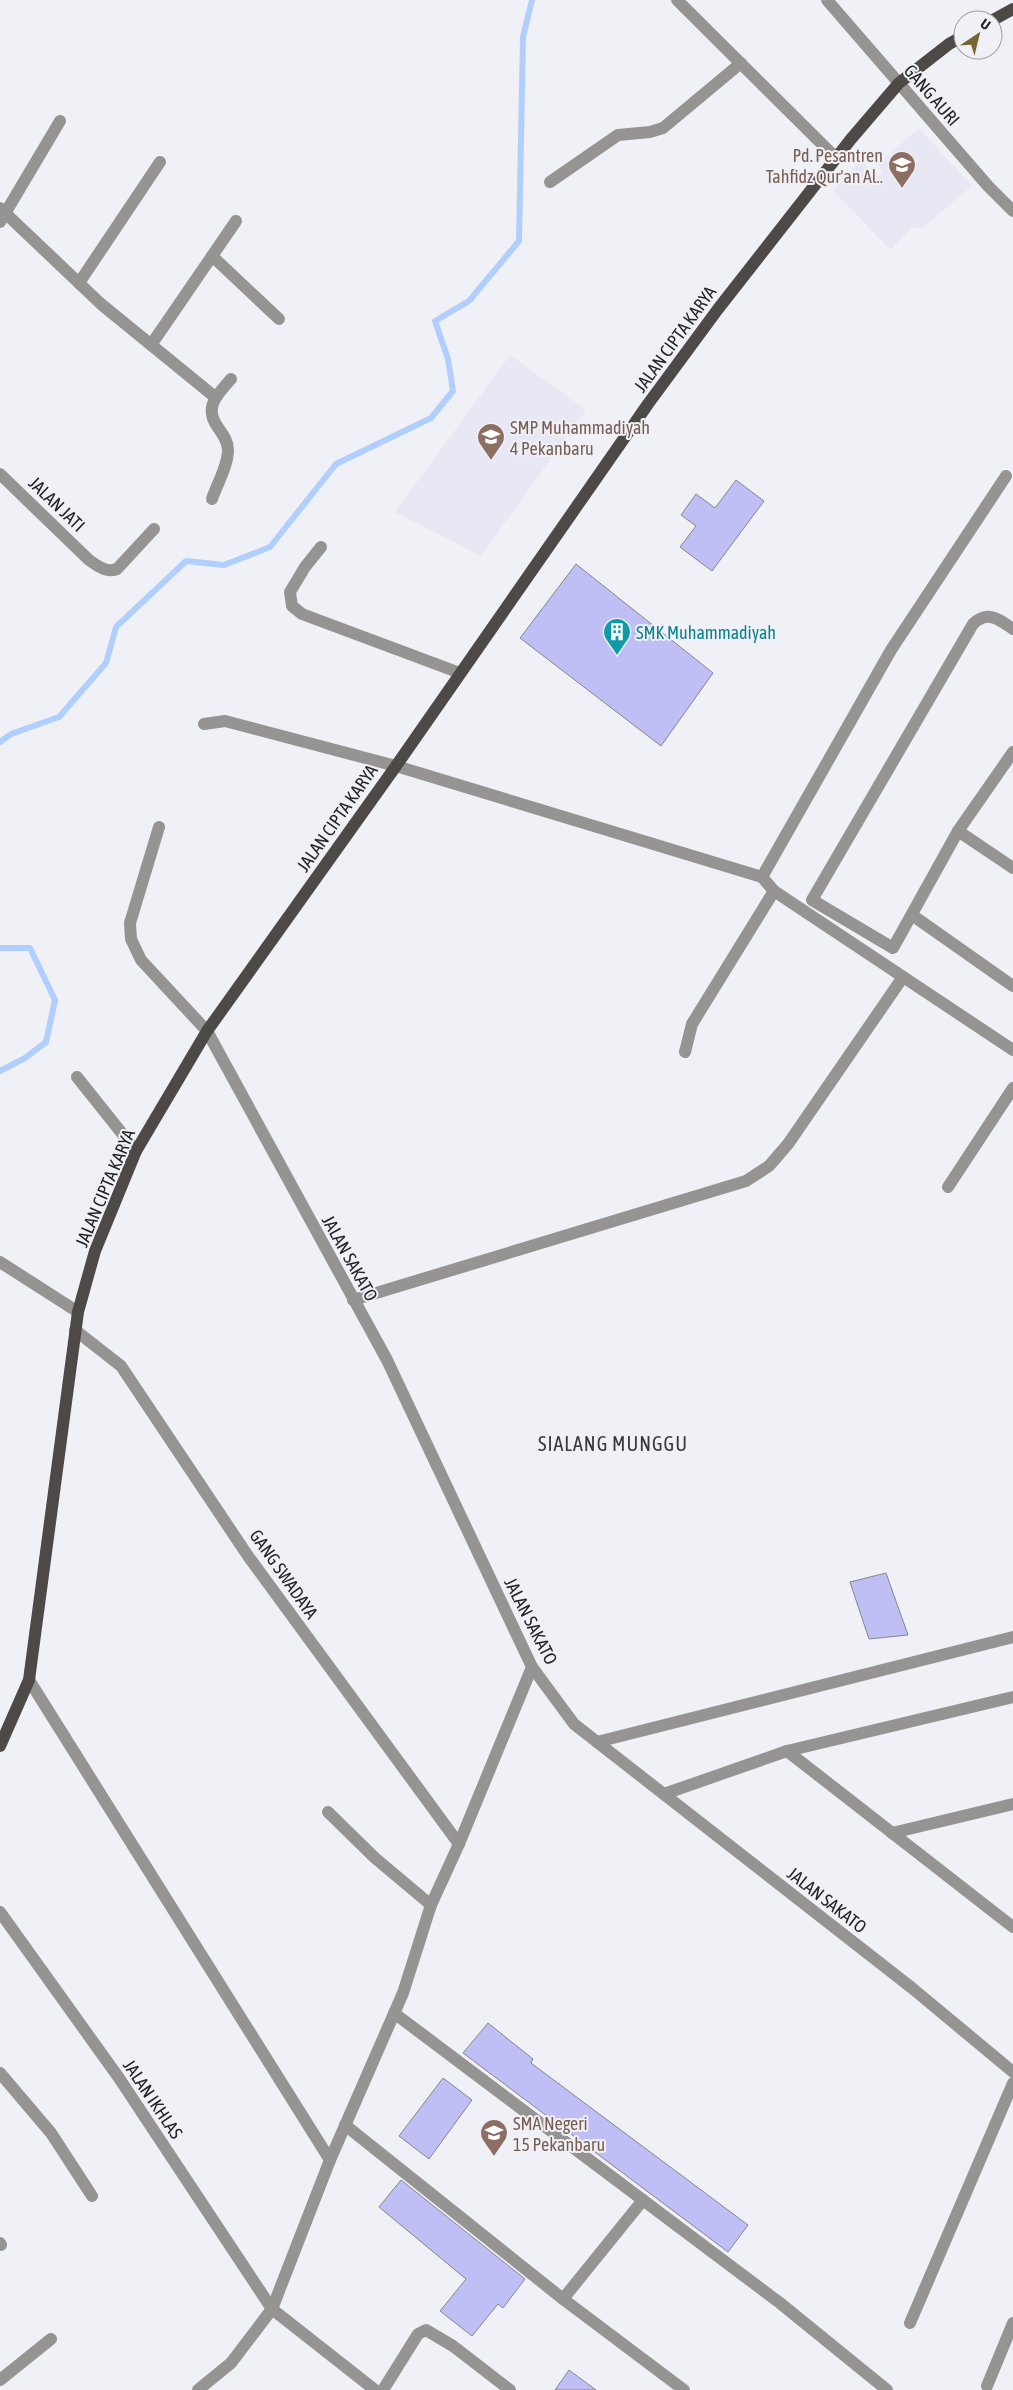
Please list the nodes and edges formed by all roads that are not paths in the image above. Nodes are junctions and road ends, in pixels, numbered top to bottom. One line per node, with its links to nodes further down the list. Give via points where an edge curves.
1 (677, 0): 4 (street)
2 (827, 0): 5 (street, GANG AURI)
3 (953, 42): 5 (main road, JALAN CIPTA KARYA)
4 (741, 63): 7 (street); 9 (street, via 664,128 618,135)
5 (899, 83): 7 (main road, JALAN CIPTA KARYA); 10 (street, GANG AURI)
6 (60, 121): 11 (street)
7 (836, 158): 25 (main road, JALAN CIPTA KARYA, via 660,388)
8 (160, 162): 14 (street)
9 (550, 182)
10 (1013, 211)
11 (2, 215): 14 (street)
12 (236, 221): 13 (street)
13 (212, 256): 15 (street); 16 (street)
14 (79, 283): 16 (street)
15 (279, 319)
16 (151, 345): 18 (street)
17 (231, 379): 18 (street)
18 (215, 397): 21 (street, via 211,411 213,422 225,438 228,449)
19 (0, 474): 22 (street, JALAN JATI, via 101,569 117,569)
20 (1006, 476): 32 (street, via 891,650)
21 (212, 499)
22 (154, 529)
23 (320, 547): 25 (street, via 290,592 292,606 302,614)
24 (1013, 629): 34 (street, via 994,616 980,618 973,624 812,900 893,948)
25 (460, 673): 28 (main road, JALAN CIPTA KARYA)
26 (204, 724): 28 (street, via 225,720)
27 (1013, 752): 30 (street)
28 (396, 766): 32 (street); 37 (main road, JALAN CIPTA KARYA)
29 (159, 826): 37 (street, JALAN SAKATO, via 130,923 131,939 141,960)
30 (958, 831): 31 (street); 34 (street)
31 (1013, 868)
32 (762, 877): 33 (street)
33 (774, 891): 35 (street); 39 (street, via 692,1024)
34 (912, 916): 36 (street)
35 (903, 977): 38 (street); 45 (street, via 788,1144 769,1166 746,1181)
36 (1013, 986)
37 (206, 1031): 42 (main road, JALAN CIPTA KARYA); 45 (street, JALAN SAKATO)
38 (1013, 1050)
39 (685, 1052)
40 (77, 1077): 42 (street)
41 (1013, 1088): 43 (street)
42 (136, 1151): 46 (main road, JALAN CIPTA KARYA, via 95,1251)
43 (948, 1187)
44 (0, 1262): 46 (street)
45 (353, 1300): 49 (street, JALAN SAKATO, via 387,1360)
46 (78, 1312): 47 (main road, JALAN CIPTA KARYA)
47 (75, 1330): 50 (main road, JALAN CIPTA KARYA); 59 (street, GANG SWADAYA, via 121,1366 248,1556)
48 (1013, 1637): 52 (street)
49 (532, 1667): 52 (street, JALAN SAKATO, via 574,1724); 59 (street)
50 (28, 1680): 53 (main road, JALAN CIPTA KARYA); 68 (street)
51 (1013, 1697): 54 (street)
52 (597, 1742): 55 (street, JALAN SAKATO)
53 (0, 1746)
54 (787, 1751): 55 (street); 58 (street)
55 (664, 1794): 64 (street, JALAN SAKATO, via 912,1988)
56 (1013, 1804): 58 (street)
57 (328, 1812): 60 (street, via 375,1858)
58 (892, 1833): 62 (street)
59 (459, 1844): 60 (street)
60 (431, 1905): 63 (street)
61 (0, 1912): 72 (street, JALAN IKHLAS, via 119,2078)
62 (1013, 1927)
63 (394, 2013): 67 (street); 70 (street)
64 (1013, 2072)
65 (0, 2073): 69 (street, via 51,2133)
66 (1013, 2084): 73 (street)
67 (345, 2125): 68 (street); 71 (street)
68 (330, 2160): 72 (street)
69 (92, 2196)
70 (643, 2200): 71 (street); 83 (street, via 780,2303)
71 (564, 2299): 82 (street)
72 (272, 2309): 78 (street, via 232,2363); 79 (street, JALAN IKHLAS)
73 (910, 2322)
74 (1013, 2323): 77 (street)
75 (51, 2339): 76 (street)
76 (0, 2380)
77 (986, 2386)
78 (198, 2390)
79 (375, 2390)
80 (383, 2390): 81 (street, via 418,2334 426,2330 453,2346)
81 (510, 2390)
82 (684, 2390)
83 (887, 2390)

